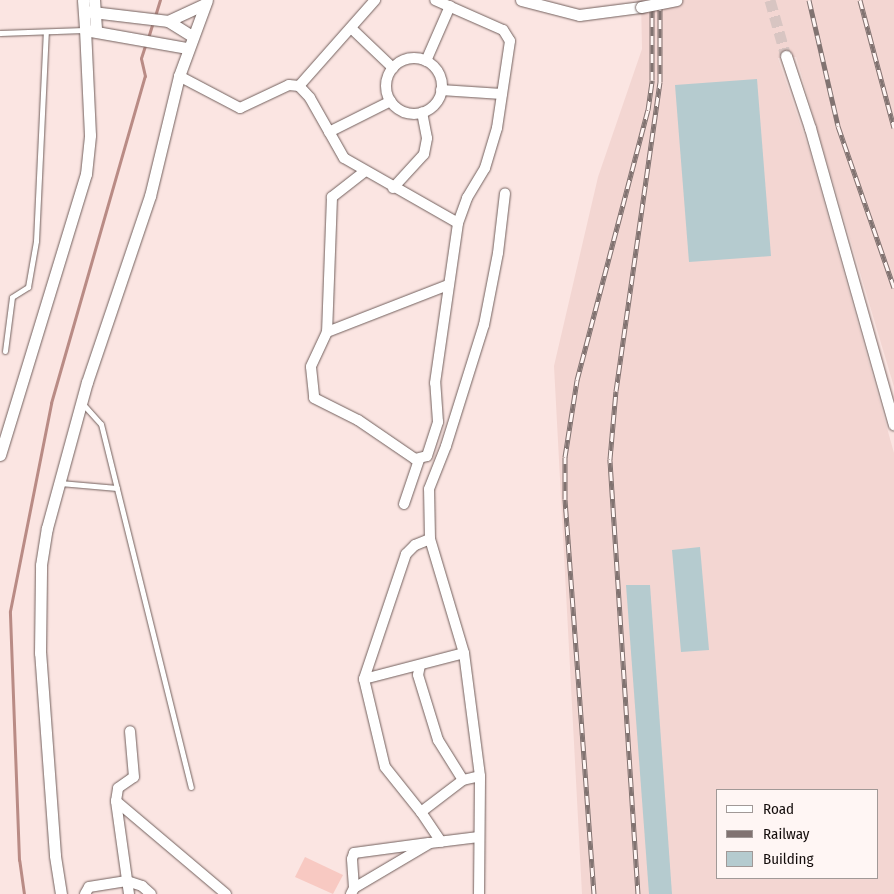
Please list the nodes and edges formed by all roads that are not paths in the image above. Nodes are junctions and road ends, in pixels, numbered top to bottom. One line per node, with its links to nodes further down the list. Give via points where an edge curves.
1 (375, 0): 9 (street)
2 (435, 0): 7 (street)
3 (521, 0): 4 (street, bridge, via 579,15)
4 (676, 0)
5 (206, 2): 8 (street); 13 (street)
6 (89, 6): 8 (street); 10 (street)
7 (450, 6): 16 (street); 21 (street, via 508,35)
8 (165, 21): 13 (street)
9 (351, 28): 17 (street); 19 (street)
10 (90, 30): 11 (lane); 14 (street); 34 (street, via 90,135 86,174)
11 (46, 32): 12 (lane); 31 (lane, via 36,241 28,287 14,295 11,301)
12 (0, 33)
13 (192, 36): 14 (street)
14 (188, 48): 18 (street)
15 (786, 56): 33 (street)
16 (426, 61): 17 (street, via 408,59); 20 (street, via 438,73)
17 (393, 68): 22 (street, via 386,88)
18 (179, 76): 19 (street, via 240,108 289,85); 32 (street, via 150,196)
19 (299, 86): 24 (street, via 310,98)
20 (441, 90): 21 (street); 23 (street, via 436,103)
21 (502, 94): 28 (street, via 485,168 467,198)
22 (391, 100): 23 (street, via 406,112); 24 (street)
23 (422, 112): 26 (street, via 427,138 424,154)
24 (329, 132): 25 (street, via 344,158)
25 (364, 172): 26 (street); 30 (street, via 332,197)
26 (393, 188): 28 (street)
27 (505, 193): 39 (street, via 484,325 429,489)
28 (458, 223): 29 (street)
29 (448, 285): 30 (street); 35 (street, via 435,383 438,422 427,456)
30 (327, 332): 35 (street, via 310,367 316,401 358,420 398,450)
31 (5, 351)
32 (81, 403): 36 (street); 37 (lane, via 101,424)
33 (894, 424)
34 (0, 455)
35 (419, 460): 38 (street)
36 (59, 483): 37 (lane); 54 (street, via 46,528 41,566 40,653 55,856)
37 (117, 488): 46 (lane)
38 (404, 504)
39 (430, 539): 40 (street); 42 (street, via 415,545 406,554)
40 (464, 653): 41 (street); 44 (street)
41 (420, 665): 42 (street); 45 (street, via 418,675 438,740)
42 (364, 679): 48 (street, via 385,767)
43 (130, 731): 47 (street, via 134,776 118,788)
44 (480, 776): 45 (street); 49 (street)
45 (463, 780): 48 (street)
46 (191, 786)
47 (116, 801): 52 (street); 58 (street)
48 (421, 812): 50 (street)
49 (479, 837): 50 (street); 59 (street)
50 (442, 842): 51 (street)
51 (430, 843): 53 (street); 53 (street, via 354,853)
52 (127, 881): 55 (street, via 89,887); 56 (street); 57 (street, via 142,886)
53 (352, 891)
54 (61, 894)
55 (85, 894)
56 (129, 894)
57 (151, 894)
58 (226, 894)
59 (479, 894)

